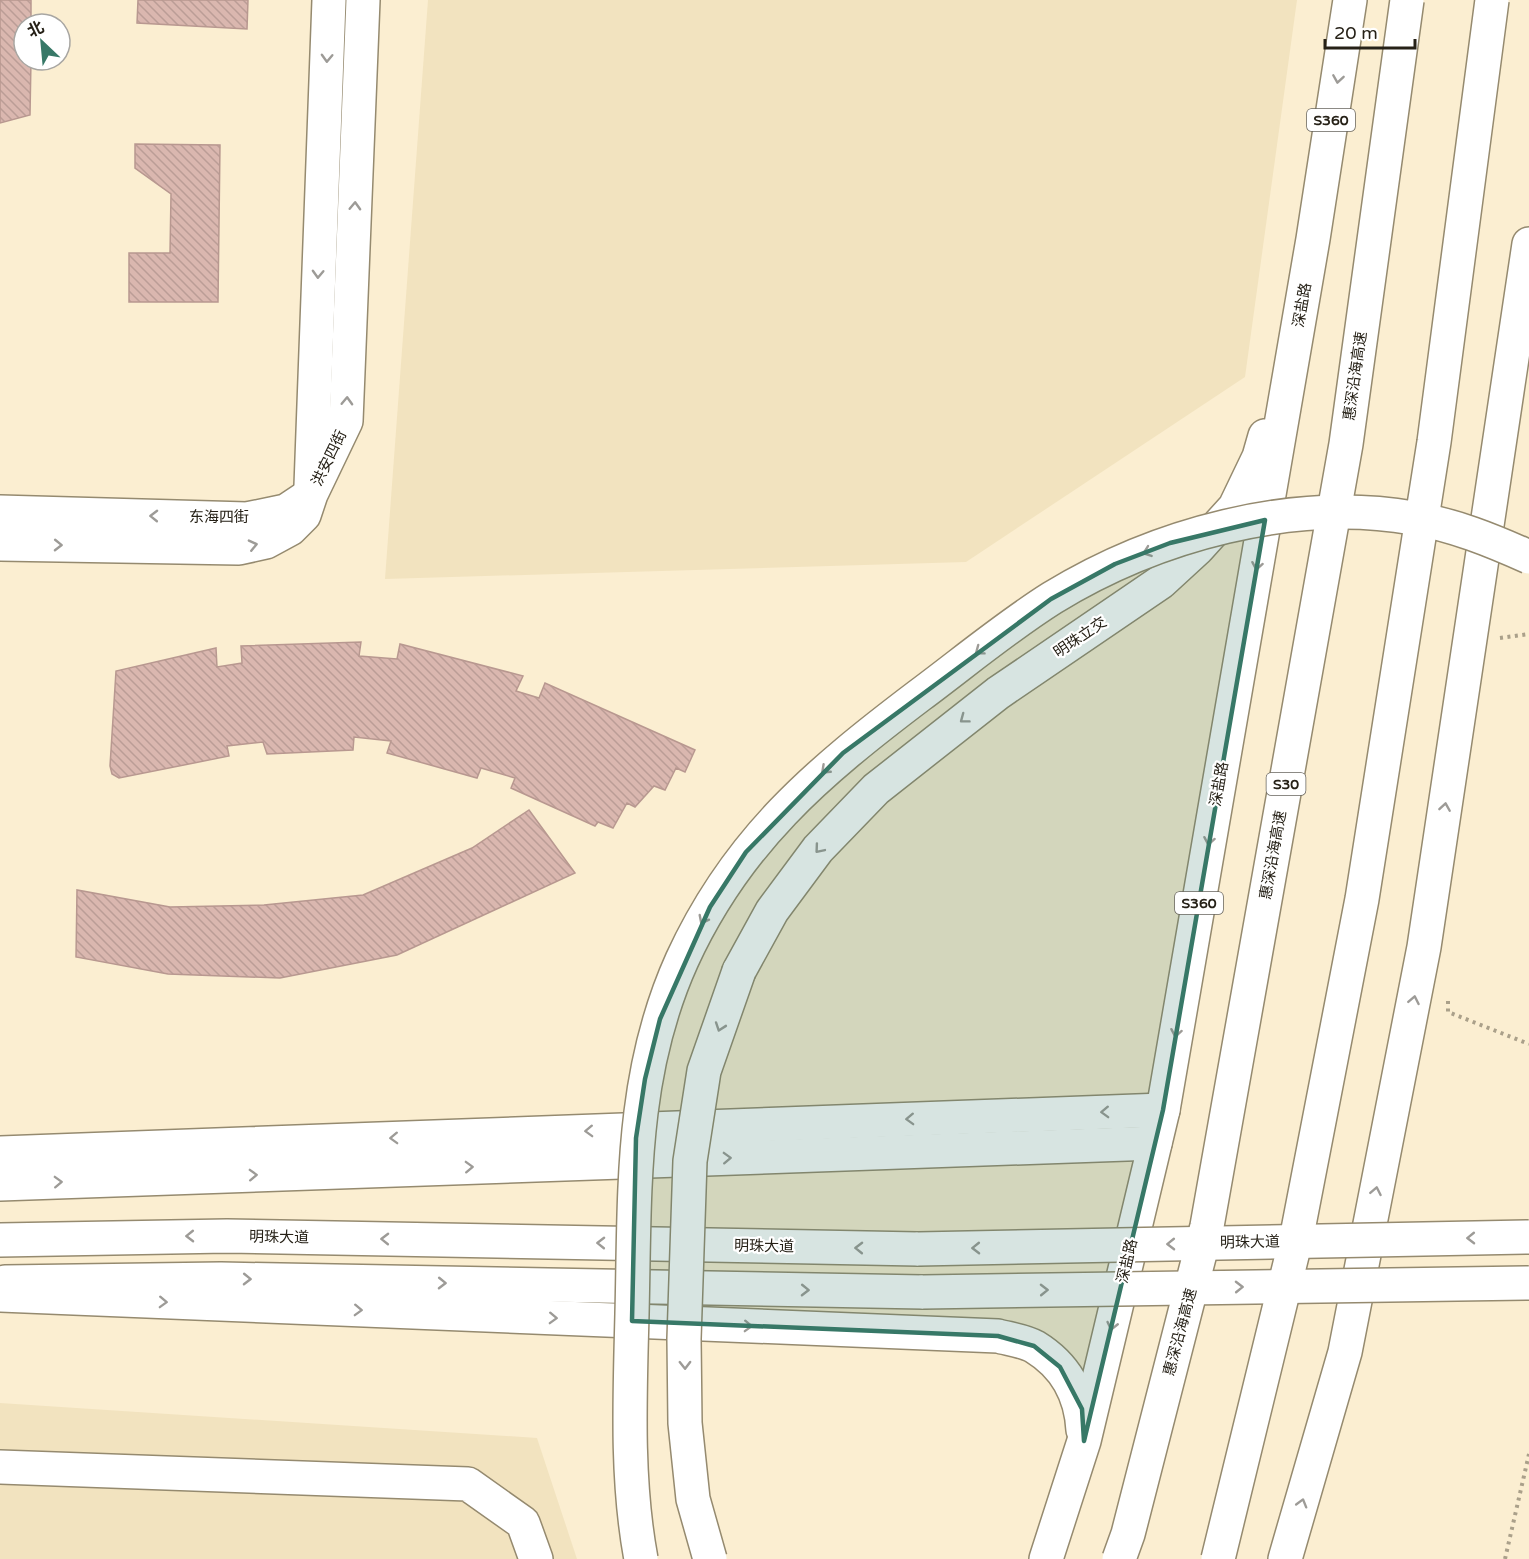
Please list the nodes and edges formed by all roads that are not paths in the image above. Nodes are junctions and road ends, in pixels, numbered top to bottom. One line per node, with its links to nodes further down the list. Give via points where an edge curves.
1 (329, 0): 8 (main road, 洪安四街, one-way to 8)
2 (363, 0): 8 (main road, 洪安四街, one-way to 2, via 346,421)
3 (1350, 0): 6 (main road, 深盐路 / S360, one-way to 6)
4 (1408, 0): 27 (main road, 惠深沿海高速 / S30, bridge, via 1346,444 1207,1226); 28 (main road, via 1356,433 1224,1172)
5 (1492, 0): 29 (main road, via 1350,923 1279,1260); 30 (main road, bridge, via 1434,442 1362,899 1297,1235)
6 (1313, 239): 12 (main road, 深盐路 / S360, one-way to 12); 25 (main road, 明珠立交, one-way to 25, bridge, via 1274,409 1235,507 1161,582 998,693 876,789 818,849 772,911 739,971 704,1071 690,1161 685,1423 693,1499)
7 (1529, 244): 31 (main road, one-way to 7, via 1345,1352 1424,947)
8 (311, 494): 9 (main road, 东海四街, one-way to 9, via 286,511 248,519); 10 (main road, 东海四街, one-way to 8, via 239,548 266,542 290,529 304,515)
9 (0, 512)
10 (0, 544)
11 (1529, 556): 24 (main road, one-way to 24, bridge, via 1470,532 1412,518 1360,513 1294,515 1232,526 1115,564 1051,599 843,753 754,843 710,907 682,961 660,1018 645,1079 636,1138 630,1394 632,1470)
12 (1163, 1110): 13 (main road, 深盐路 / S360); 14 (main road, one-way to 14)
13 (1155, 1143): 15 (main road, one-way to 13); 21 (main road, 深盐路 / S360, one-way to 21)
14 (0, 1153)
15 (0, 1184)
16 (1529, 1237): 17 (main road, 明珠大道, one-way to 17, bridge, via 918,1249 227,1236)
17 (0, 1240)
18 (0, 1282): 19 (main road, one-way to 19, bridge, via 221,1279 923,1292)
19 (1529, 1282)
20 (0, 1295): 21 (main road, one-way to 21, via 998,1336 1034,1346 1060,1367 1075,1387 1082,1409)
21 (1084, 1441): 26 (main road, 深盐路 / S360)
22 (0, 1467): 23 (main road, via 468,1484 523,1523)
23 (536, 1559)
24 (641, 1559)
25 (710, 1559)
26 (1046, 1559)
27 (1119, 1559)
28 (1130, 1559)
29 (1203, 1559)
30 (1218, 1559)
31 (1285, 1559)

